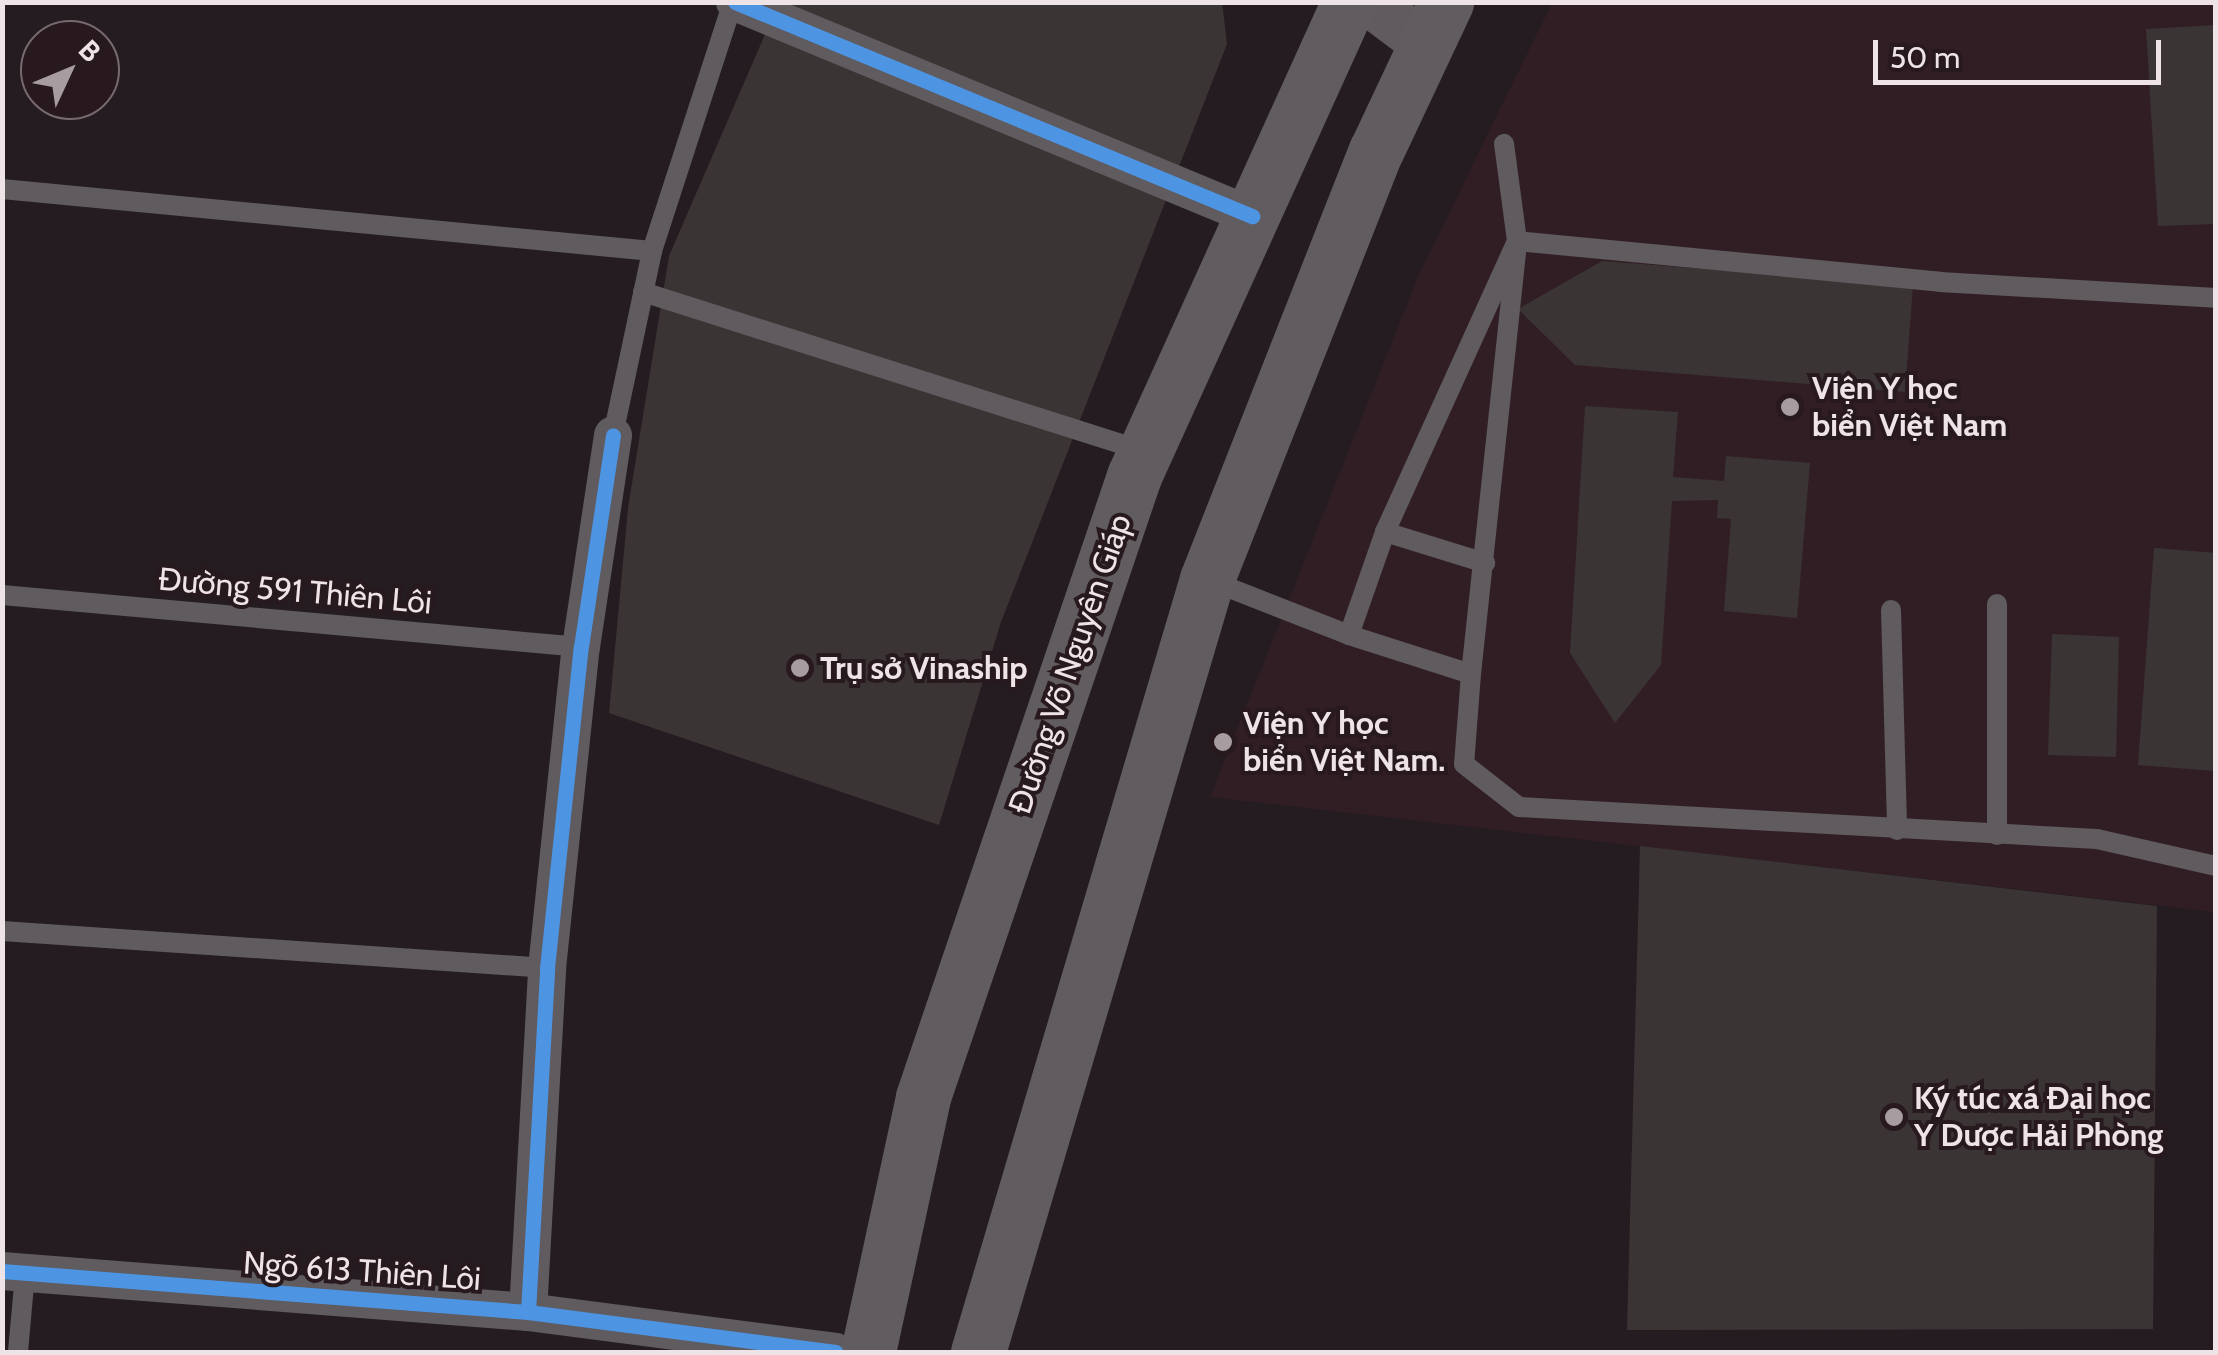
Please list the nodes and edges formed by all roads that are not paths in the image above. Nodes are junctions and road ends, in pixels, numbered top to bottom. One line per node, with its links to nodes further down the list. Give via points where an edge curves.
1 (734, 2): 7 (street); 9 (lane)
2 (1349, 2): 7 (main road, Đường Võ Nguyên Giáp)
3 (1369, 2): 4 (street)
4 (1436, 23): 16 (main road, via 1376,151)
5 (1504, 144): 8 (lane)
6 (2, 189): 9 (lane)
7 (1252, 216): 13 (main road, Đường Võ Nguyên Giáp)
8 (1517, 241): 11 (lane, via 1940,282); 14 (lane); 15 (lane)
9 (652, 251): 10 (lane)
10 (643, 292): 12 (lane); 13 (lane)
11 (2216, 298)
12 (613, 435): 21 (street)
13 (1145, 452): 33 (main road, Đường Võ Nguyên Giáp, via 923,1097)
14 (1385, 532): 15 (lane); 20 (lane)
15 (1485, 563): 22 (lane)
16 (1207, 580): 20 (lane); 34 (main road)
17 (2, 595): 21 (lane, Đường 591 Thiên Lôi)
18 (1997, 604): 24 (lane)
19 (1891, 610): 23 (lane)
20 (1349, 635): 22 (lane)
21 (582, 646): 27 (street)
22 (1471, 674): 23 (lane, via 1464,764 1519,807)
23 (1897, 830): 24 (lane)
24 (1997, 835): 25 (lane, via 2097,840)
25 (2216, 866)
26 (2, 931): 27 (lane)
27 (547, 968): 29 (street)
28 (14, 1272): 29 (street, Ngõ 613 Thiên Lôi); 31 (lane)
29 (528, 1312): 30 (street, Ngõ 613 Thiên Lôi)
30 (665, 1340): 32 (street, Ngõ 613 Thiên Lôi)
31 (18, 1352)
32 (835, 1352)
33 (868, 1352)
34 (978, 1352)

